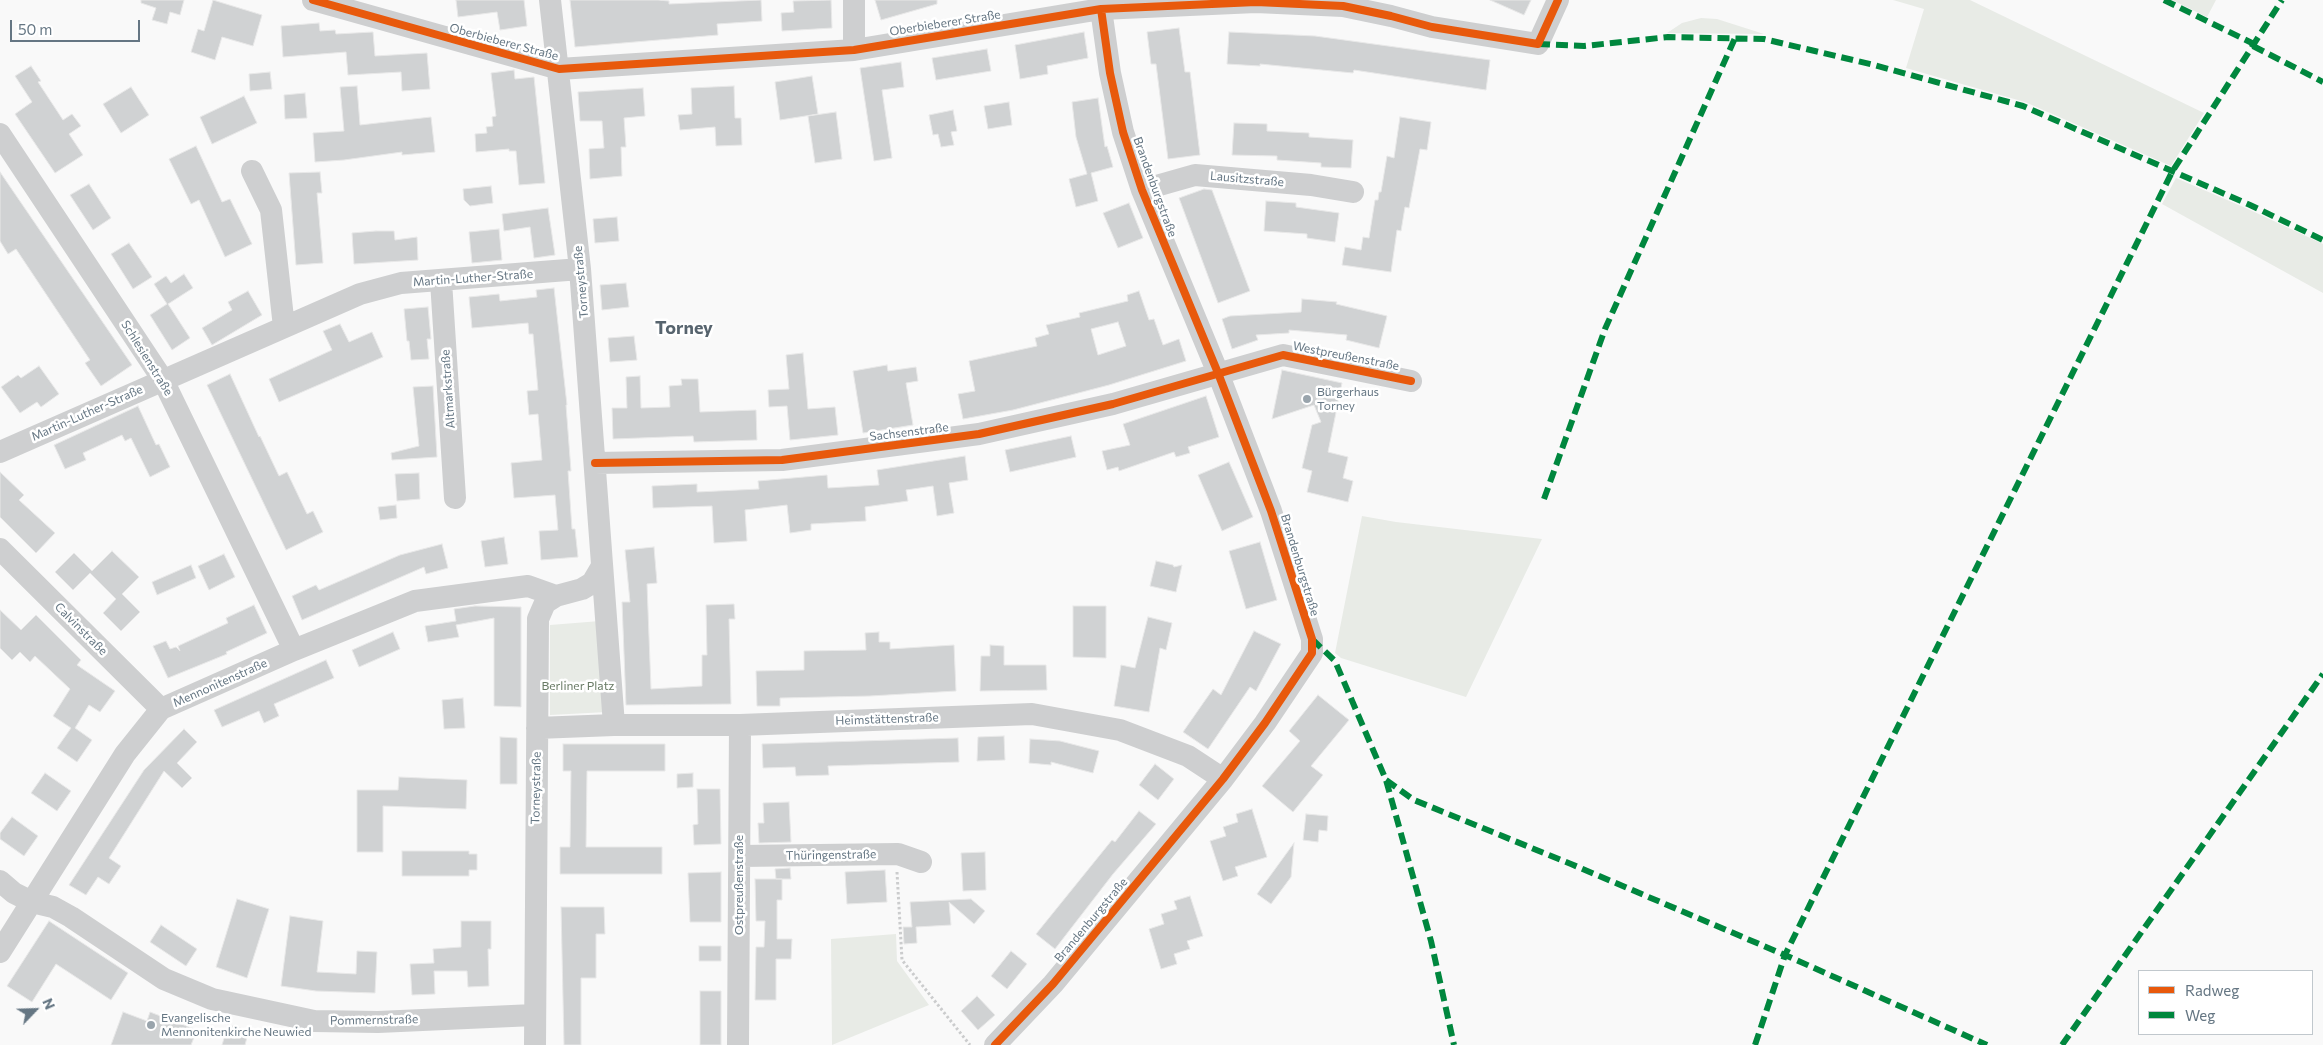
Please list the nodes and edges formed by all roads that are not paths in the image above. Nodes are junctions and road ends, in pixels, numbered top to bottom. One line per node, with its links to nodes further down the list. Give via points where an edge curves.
1 (313, 0): 7 (street, Oberbieberer Straße)
2 (550, 0): 7 (street, Torneystraße)
3 (854, 0): 6 (street)
4 (1558, 0): 5 (street, Oberbieberer Straße, via 1538,44 1432,27 1343,6 1256,2)
5 (1101, 9): 6 (street, Oberbieberer Straße); 10 (street, Brandenburgstraße, via 1123,132)
6 (854, 50): 7 (street, Oberbieberer Straße)
7 (558, 69): 12 (street, Torneystraße)
8 (0, 134): 16 (street, Schlesienstraße)
9 (252, 171): 14 (street, via 271,210)
10 (1142, 190): 11 (street, Lausitzstraße, via 1195,175); 15 (street, Brandenburgstraße)
11 (1353, 192)
12 (580, 269): 13 (street, Martin-Luther-Straße); 19 (street, Torneystraße)
13 (441, 281): 14 (street, Martin-Luther-Straße, via 401,284 360,294); 20 (street, Altmarkstraße)
14 (284, 327): 16 (street, Martin-Luther-Straße)
15 (1218, 372): 17 (street, Westpreußenstraße, via 1283,355); 19 (street, Sachsenstraße, via 1113,404 978,434 782,460); 29 (street, Brandenburgstraße, via 1272,511 1312,639 1312,653)
16 (163, 380): 18 (street, Martin-Luther-Straße); 24 (street, Schlesienstraße)
17 (1411, 381)
18 (0, 452)
19 (595, 463): 22 (street, Torneystraße)
20 (455, 498)
21 (0, 549): 25 (street, Calvinstraße)
22 (602, 566): 23 (street, via 592,583); 26 (street, Torneystraße)
23 (556, 596): 24 (street, Mennonitenstraße, via 528,586 415,601); 28 (street, Torneystraße, via 544,604 538,619)
24 (294, 650): 25 (street, Mennonitenstraße)
25 (161, 710): 33 (street, Mennonitenstraße, via 125,754)
26 (614, 725): 27 (street, Heimstättenstraße); 28 (street, Heimstättenstraße)
27 (740, 725): 29 (street, Heimstättenstraße, via 1032,714 1120,730 1188,756); 30 (street, Ostpreußenstraße)
28 (537, 728): 35 (street, Torneystraße)
29 (1223, 779): 38 (street, Brandenburgstraße, via 1058,977)
30 (740, 856): 31 (street, Thüringenstraße, via 898,854); 37 (street, Ostpreußenstraße)
31 (921, 862)
32 (0, 881): 33 (street, Pommernstraße)
33 (32, 902): 34 (street, Mennonitenstraße); 35 (street, Pommernstraße, via 53,907 164,979 212,999 314,1020 378,1022)
34 (0, 952)
35 (534, 1015): 36 (street, Torneystraße)
36 (535, 1045)
37 (738, 1045)
38 (995, 1045)

